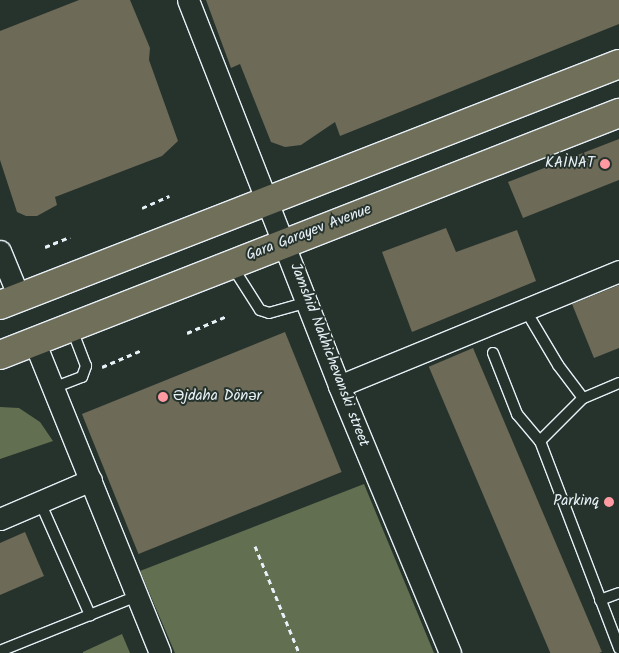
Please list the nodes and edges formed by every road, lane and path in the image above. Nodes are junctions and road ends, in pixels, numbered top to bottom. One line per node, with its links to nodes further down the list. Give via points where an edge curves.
1 (188, 0): 5 (street, Jamshid Nakhichevanski street)
2 (619, 64): 5 (main road)
3 (619, 113): 8 (main road, Gara Garayev Avenue)
4 (169, 196): 6 (path)
5 (269, 200): 8 (street, Jamshid Nakhichevanski street); 13 (main road)
6 (142, 208)
7 (70, 236): 9 (path)
8 (285, 242): 11 (main road, Gara Garayev Avenue); 14 (street, Jamshid Nakhichevanski street)
9 (45, 247)
10 (0, 251): 13 (street)
11 (230, 263): 14 (lane, via 260,310 269,313); 17 (main road, Gara Garayev Avenue)
12 (619, 271): 15 (street)
13 (9, 301)
14 (308, 302): 25 (street, Jamshid Nakhichevanski street)
15 (526, 310): 25 (street); 27 (lane, via 558,365)
16 (227, 316): 18 (path)
17 (70, 326): 19 (main road, Gara Garayev Avenue); 26 (lane, via 86,366 82,377)
18 (187, 333)
19 (34, 341): 22 (main road, Gara Garayev Avenue); 26 (street)
20 (142, 350): 23 (path)
21 (493, 353): 28 (lane, via 517,414)
22 (0, 354)
23 (97, 370)
24 (619, 383): 27 (lane)
25 (338, 386): 41 (street, Jamshid Nakhichevanski street)
26 (53, 388): 29 (street)
27 (583, 398): 28 (lane)
28 (540, 441): 35 (lane)
29 (91, 480): 30 (street); 34 (street)
30 (40, 502): 31 (street); 36 (lane)
31 (0, 519)
32 (255, 546): 40 (path)
33 (619, 593): 35 (lane)
34 (137, 596): 36 (lane); 39 (street)
35 (600, 600): 37 (lane)
36 (90, 615): 38 (lane)
37 (619, 648)
38 (0, 651)
39 (160, 653)
40 (299, 653)
41 (450, 653)

